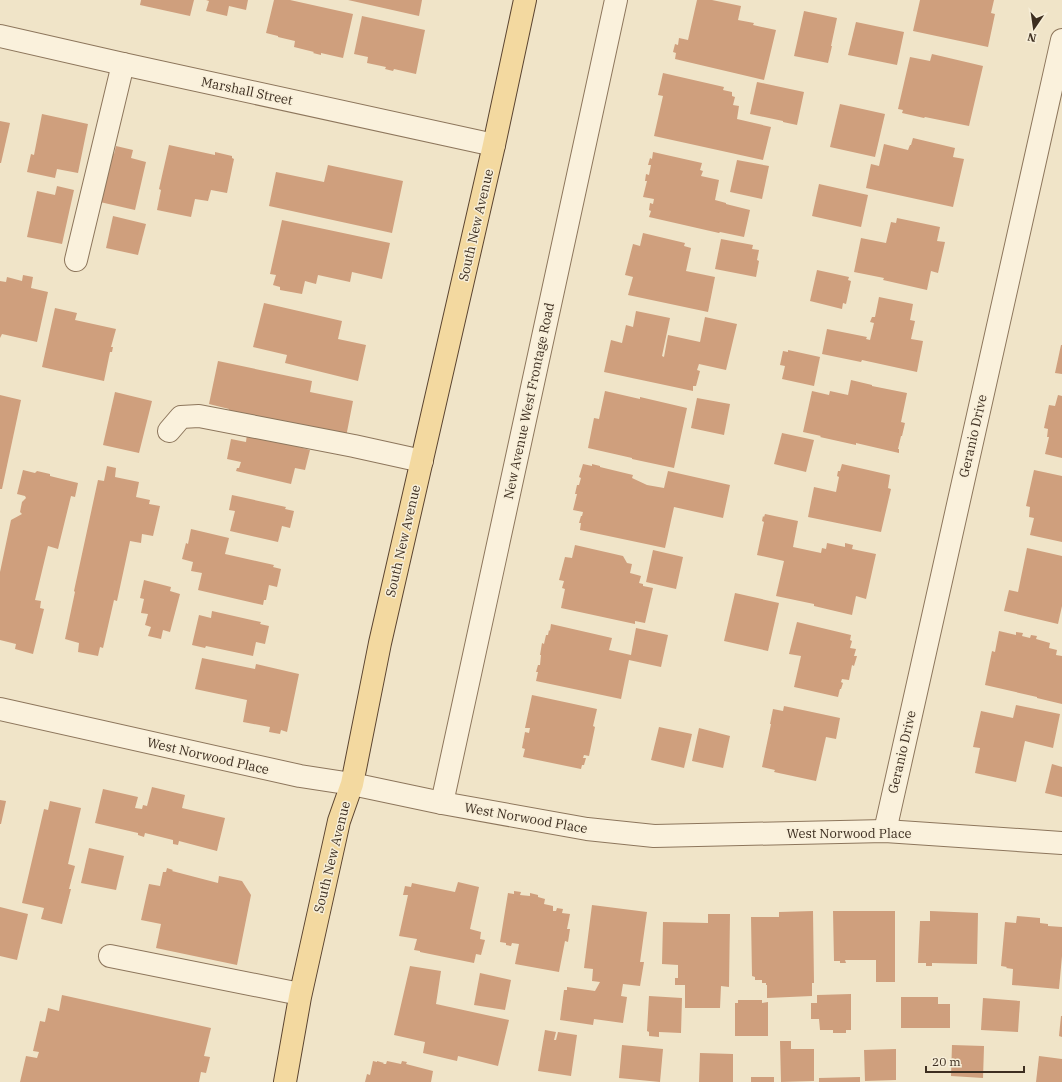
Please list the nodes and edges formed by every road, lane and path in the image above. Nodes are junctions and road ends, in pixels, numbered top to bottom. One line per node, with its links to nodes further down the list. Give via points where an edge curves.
1 (525, 0): 6 (main road, South New Avenue)
2 (616, 0): 12 (street, New Avenue West Frontage Road)
3 (0, 36): 5 (street, Marshall Street)
4 (1062, 40): 13 (street, Geranio Drive)
5 (123, 64): 6 (street, Marshall Street); 7 (street)
6 (494, 144): 9 (main road, South New Avenue)
7 (76, 260)
8 (169, 431): 9 (street, via 181,418 199,416)
9 (422, 461): 11 (main road, South New Avenue, via 380,643)
10 (0, 709): 11 (street, West Norwood Place, via 300,776)
11 (352, 784): 12 (street, West Norwood Place); 16 (main road, South New Avenue, via 339,821)
12 (442, 803): 13 (street, West Norwood Place, via 587,829 654,836)
13 (885, 831): 14 (street, West Norwood Place)
14 (1062, 843)
15 (110, 956): 16 (street)
16 (300, 994): 17 (main road, South New Avenue)
17 (285, 1082)

